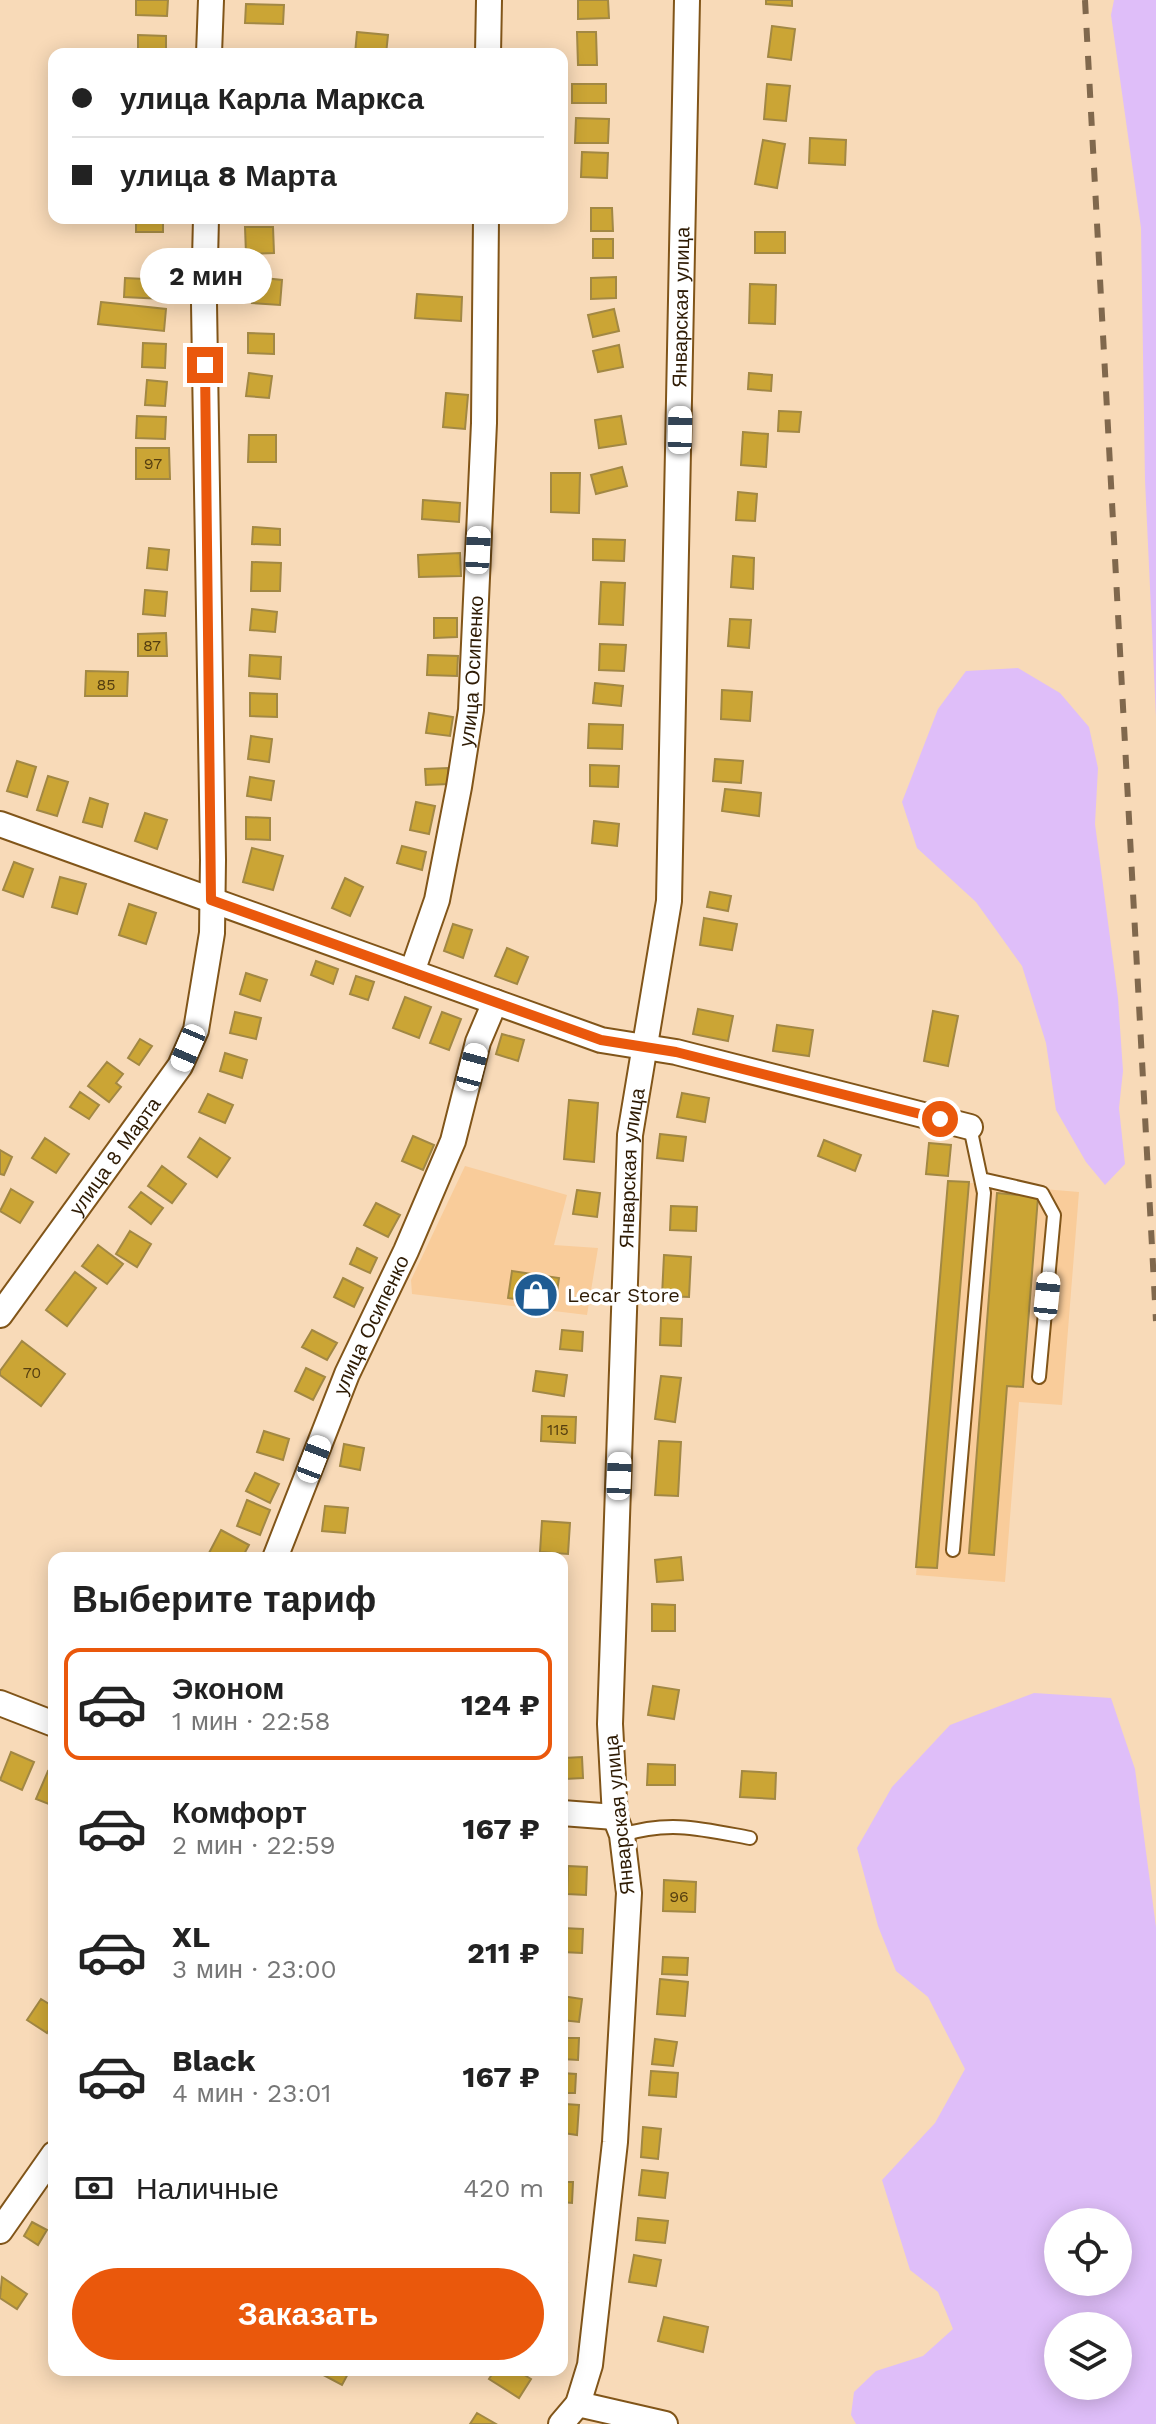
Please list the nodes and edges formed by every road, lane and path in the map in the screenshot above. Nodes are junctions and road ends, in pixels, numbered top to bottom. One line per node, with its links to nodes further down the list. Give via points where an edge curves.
1 (211, 0): 4 (street)
2 (489, 0): 5 (street)
3 (687, 0): 12 (street, Январская улица, via 669,901)
4 (209, 48)
5 (488, 48)
6 (206, 224): 9 (street, улица 8 Марта)
7 (486, 224): 10 (street, улица Осипенко, via 484,423 471,710 437,900)
8 (0, 824): 9 (street)
9 (211, 900): 10 (street); 15 (street, улица 8 Марта, via 212,933 196,1030 180,1066)
10 (412, 972): 11 (street)
11 (495, 1002): 12 (street, via 601,1040); 18 (street, улица Осипенко, via 478,1042 453,1141 347,1374)
12 (643, 1047): 13 (street); 22 (street, Январская улица, via 630,1135 610,1724)
13 (970, 1127): 14 (lane)
14 (981, 1179): 16 (lane, via 1042,1193 1054,1215); 17 (lane, via 984,1193)
15 (0, 1315)
16 (1039, 1377)
17 (953, 1550)
18 (277, 1552)
19 (0, 1703): 20 (street)
20 (48, 1722)
21 (568, 1814): 22 (street)
22 (618, 1826): 23 (lane, via 685,1826); 26 (street, Январская улица, via 629,1893 615,2142 590,2365)
23 (750, 1838)
24 (48, 2163): 25 (street)
25 (0, 2231)
26 (578, 2404): 27 (street, Январская улица); 28 (street)
27 (561, 2424)
28 (665, 2424)

